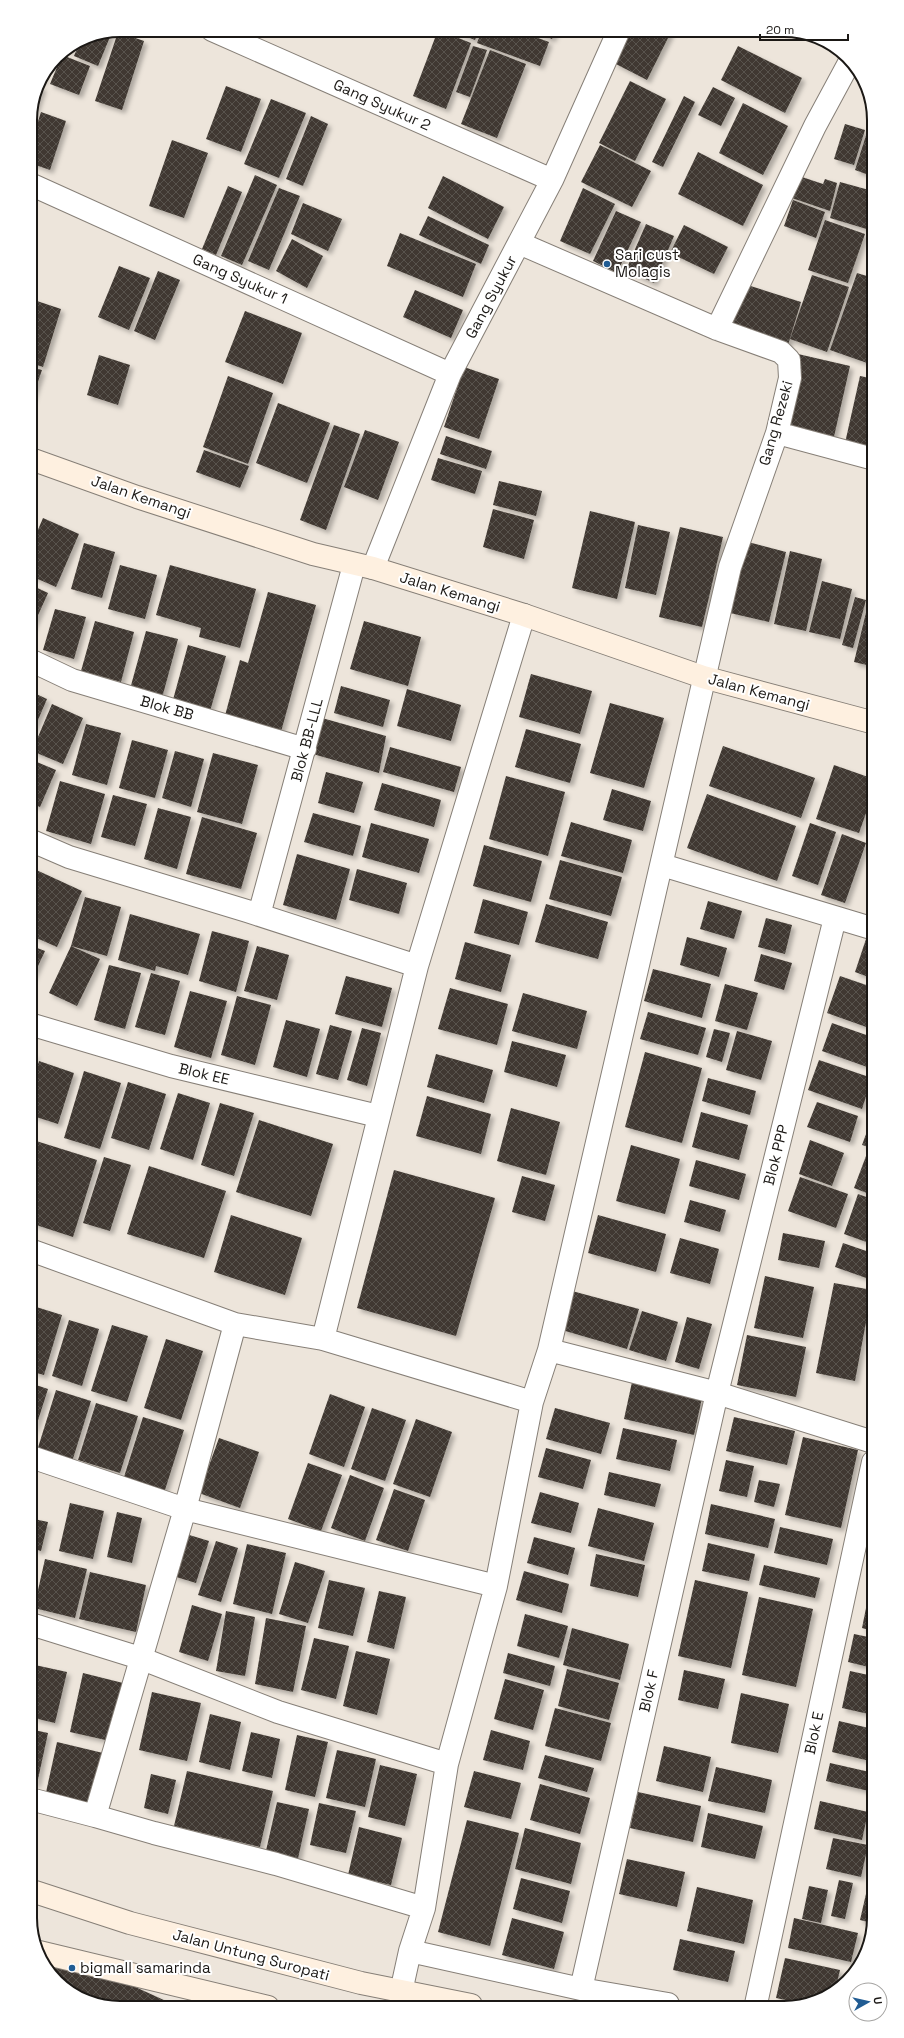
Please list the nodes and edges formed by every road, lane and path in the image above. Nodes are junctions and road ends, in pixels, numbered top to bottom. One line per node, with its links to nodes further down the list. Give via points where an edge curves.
1 (238, 37): 4 (street, Gang Syukur 2)
2 (616, 37): 4 (street, Gang Syukur)
3 (847, 66): 7 (street, via 815,126)
4 (552, 180): 6 (street, Gang Syukur)
5 (37, 187): 8 (street, Gang Syukur 1)
6 (519, 243): 7 (street, Gang Rezeki); 8 (street, Gang Syukur)
7 (717, 329): 9 (street, Gang Rezeki, via 781,352 789,360 790,378)
8 (450, 374): 12 (street, Gang Syukur)
9 (776, 433): 10 (street); 15 (street, Gang Rezeki, via 730,567)
10 (867, 457)
11 (37, 460): 12 (street, Jalan Kemangi, via 137,497 313,554)
12 (363, 567): 13 (street, Jalan Kemangi); 17 (street, Blok BB-LLL)
13 (524, 615): 15 (street, Jalan Kemangi); 23 (street)
14 (37, 663): 17 (street, Blok BB, via 72,680)
15 (703, 677): 16 (street, Jalan Kemangi); 19 (street, Gang Rezeki)
16 (867, 721)
17 (305, 749): 20 (street, Blok BB-LLL)
18 (37, 843): 20 (street, via 69,857)
19 (662, 865): 21 (street); 29 (street, Gang Rezeki)
20 (259, 915): 23 (street)
21 (835, 918): 22 (street); 30 (street, Blok PPP)
22 (867, 927)
23 (417, 966): 25 (street)
24 (37, 1026): 25 (street, Blok EE, via 171,1066)
25 (378, 1116): 28 (street)
26 (37, 1252): 27 (street)
27 (235, 1324): 28 (street); 35 (street)
28 (324, 1340): 31 (street)
29 (549, 1350): 30 (street); 31 (street, Gang Rezeki)
30 (717, 1392): 32 (street); 46 (street, Blok F)
31 (532, 1402): 36 (street, Gang Rezeki)
32 (867, 1440)
33 (37, 1459): 35 (street)
34 (867, 1490): 51 (street, Blok E)
35 (185, 1509): 36 (street); 38 (street)
36 (496, 1586): 39 (street, Gang Rezeki)
37 (37, 1626): 38 (street)
38 (140, 1658): 39 (street, via 278,1712); 41 (street)
39 (447, 1764): 43 (street, Gang Rezeki)
40 (37, 1801): 41 (street)
41 (95, 1816): 43 (street, via 276,1864)
42 (37, 1893): 47 (street, Jalan Untung Suropati, via 130,1923)
43 (424, 1908): 44 (street, Gang Rezeki)
44 (410, 1951): 46 (street); 47 (street, Gang Rezeki)
45 (45, 1953): 48 (street)
46 (580, 1989): 50 (street)
47 (401, 1992): 49 (street, Jalan Untung Suropati)
48 (243, 2001)
49 (449, 2001)
50 (650, 2001)
51 (757, 2001)

